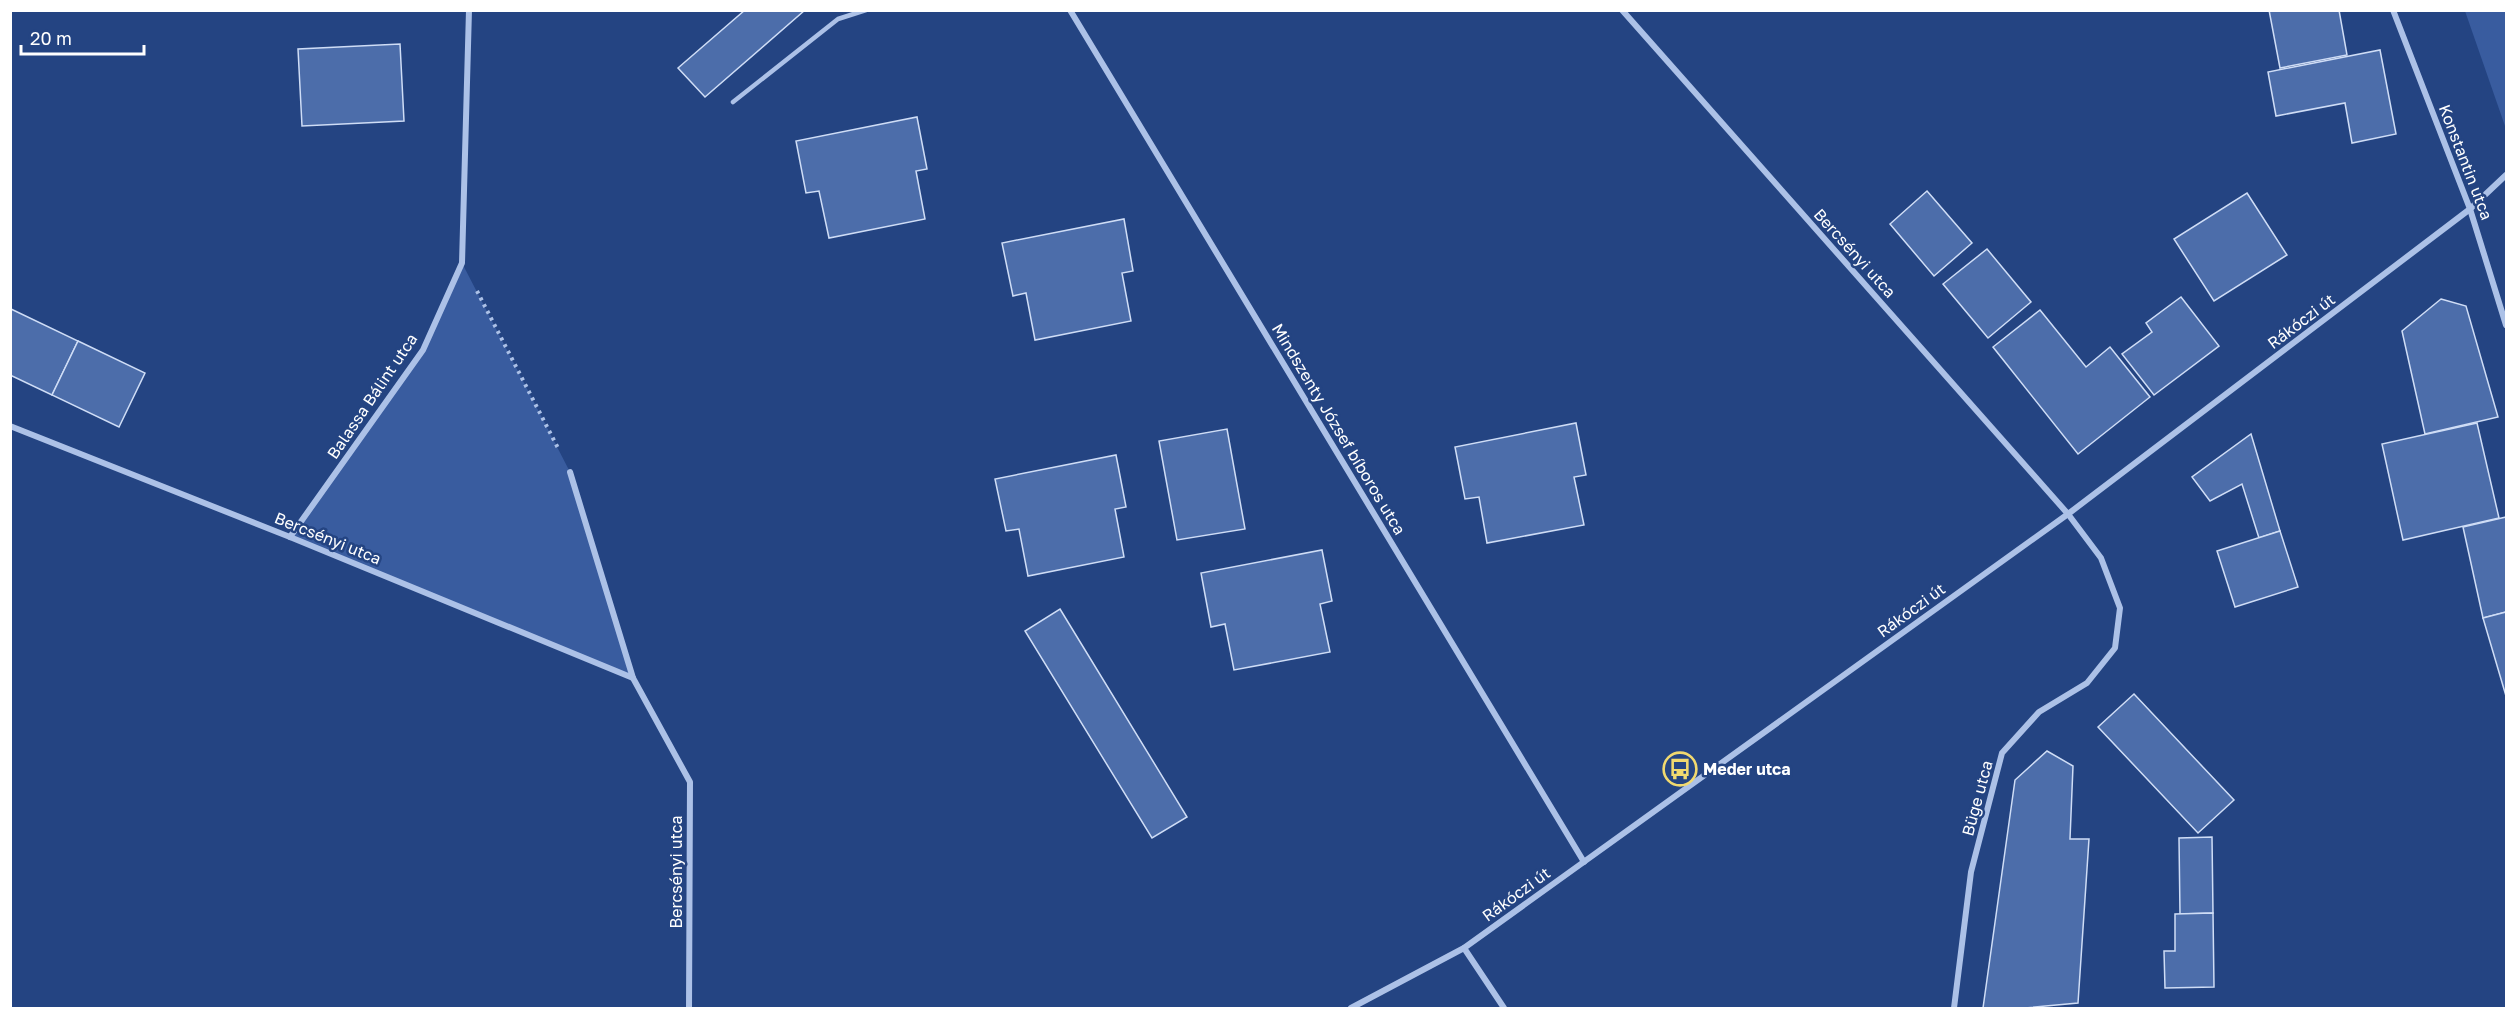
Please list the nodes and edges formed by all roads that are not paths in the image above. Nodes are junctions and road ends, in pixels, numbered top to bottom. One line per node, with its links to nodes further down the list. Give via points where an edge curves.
1 (469, 10): 13 (street, Balassa Bálint utca, via 462,262 423,350)
2 (866, 10): 6 (lane, via 838,19)
3 (1070, 10): 15 (street, Mindszenty József bíboros utca)
4 (1622, 10): 12 (street, Bercsényi utca)
5 (2393, 10): 8 (street, Konstantin utca)
6 (733, 102)
7 (2506, 175): 8 (street, Rákóczi út)
8 (2470, 209): 9 (street, Konstantin utca); 12 (street, Rákóczi út)
9 (2506, 325)
10 (10, 426): 13 (street, Bercsényi utca)
11 (570, 472): 14 (street, Bercsényi utca)
12 (2068, 514): 15 (street, Rákóczi út); 20 (street, Büge utca, via 2101,558 2120,608 2115,648 2086,683 2039,712 2002,753 1971,872)
13 (290, 537): 14 (street, Bercsényi utca)
14 (633, 678): 17 (street, Bercsényi utca, via 690,782)
15 (1584, 862): 16 (street, Rákóczi út)
16 (1464, 948): 18 (street, Rákóczi út); 19 (street)
17 (689, 1008)
18 (1351, 1008)
19 (1504, 1008)
20 (1954, 1008)

